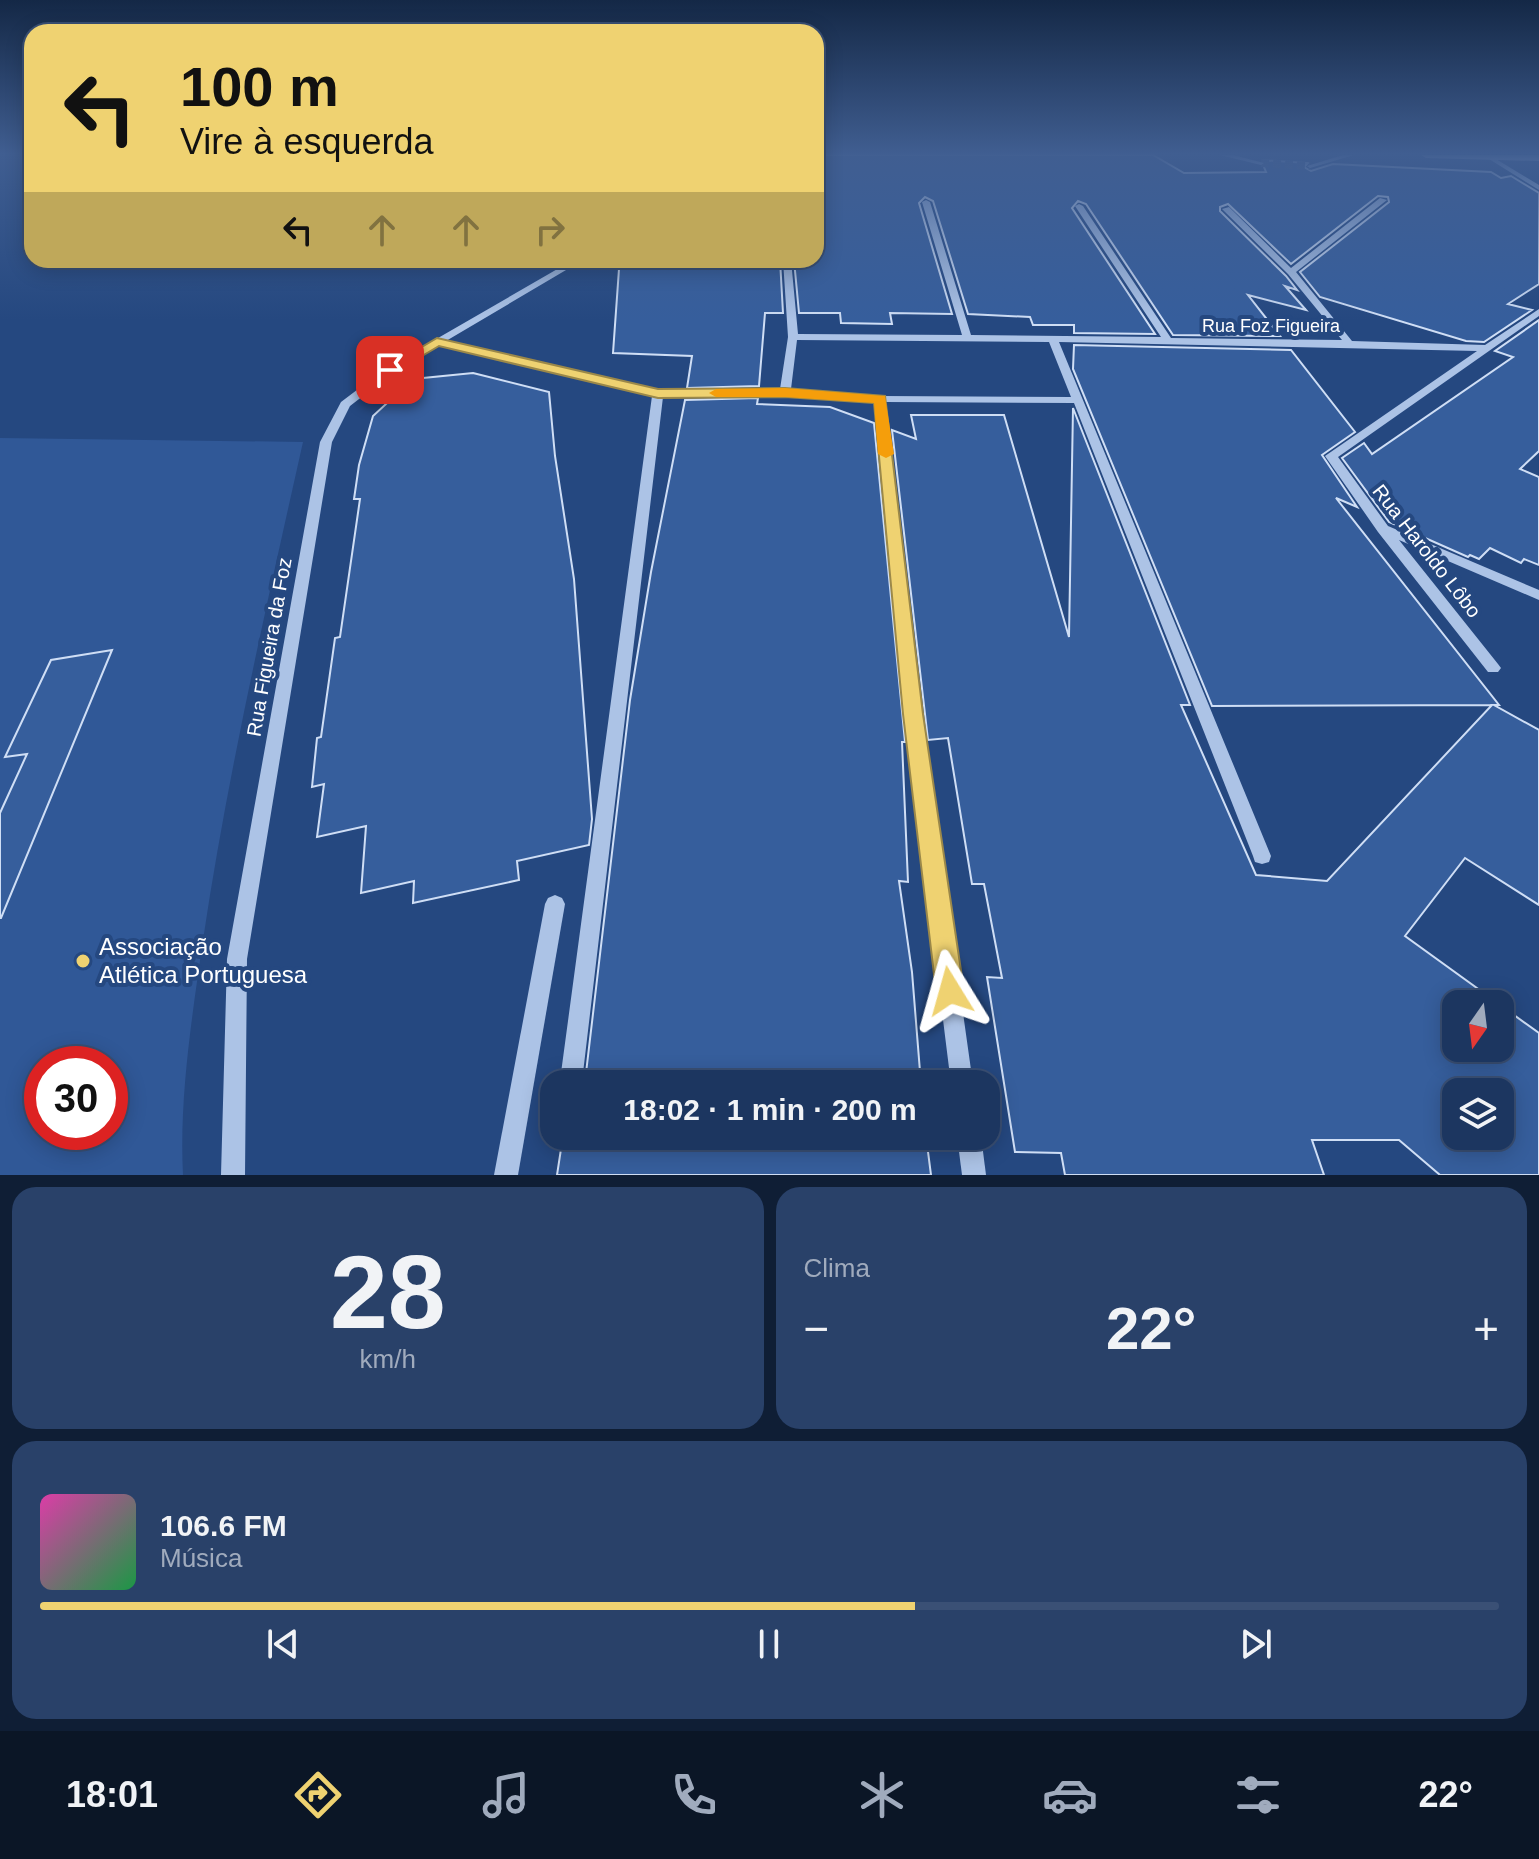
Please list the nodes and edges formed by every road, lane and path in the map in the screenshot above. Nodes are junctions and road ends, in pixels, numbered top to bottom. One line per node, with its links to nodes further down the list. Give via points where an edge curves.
1 (928, 210): 10 (street)
2 (1082, 210): 12 (street)
3 (1227, 210): 7 (street)
4 (1370, 210): 7 (street)
5 (565, 268): 13 (street, Rua Figueira da Foz)
6 (788, 268): 9 (street)
7 (1291, 272): 14 (street)
8 (1539, 312): 15 (street)
9 (793, 337): 10 (street, Rua Foz Figueira); 16 (street)
10 (967, 337): 11 (street, Rua Foz Figueira)
11 (1053, 339): 12 (street, Rua Foz Figueira); 19 (street)
12 (1168, 341): 14 (street, Rua Foz Figueira)
13 (437, 342): 17 (street); 28 (street, Rua Figueira da Foz, via 345,404 326,442 237,959)
14 (1348, 342): 15 (street, Rua Foz Figueira)
15 (1488, 348): 20 (street, Rua Haroldo Lôbo, via 1331,456)
16 (785, 392): 17 (street); 18 (street)
17 (658, 394): 25 (street)
18 (880, 399): 19 (street); 26 (street, via 913,714)
19 (1079, 400): 23 (street)
20 (1383, 529): 21 (street); 22 (street, Rua Haroldo Lôbo)
21 (1539, 595)
22 (1493, 668)
23 (1262, 856)
24 (555, 904): 29 (street)
25 (572, 1070)
26 (960, 1070)
27 (971, 1150): 30 (street)
28 (233, 1175)
29 (506, 1175)
30 (974, 1175)

